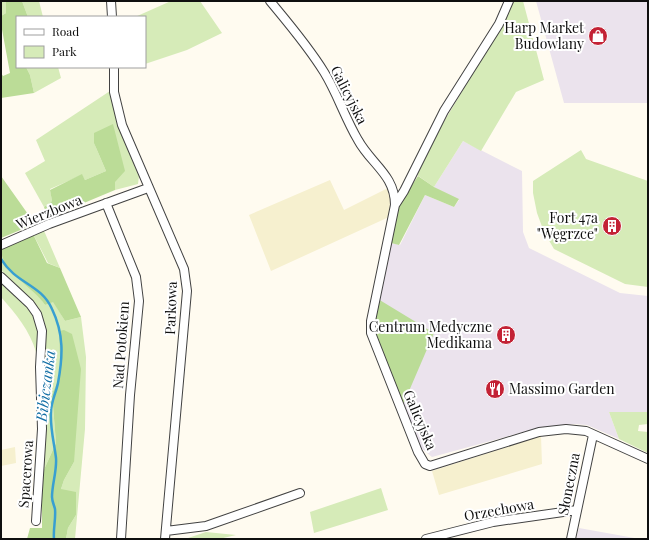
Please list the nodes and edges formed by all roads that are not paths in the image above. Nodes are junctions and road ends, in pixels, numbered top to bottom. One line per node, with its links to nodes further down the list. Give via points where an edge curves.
1 (110, 1): 4 (street)
2 (270, 1): 8 (street, Galicyjska, via 324,72 358,141 391,183)
3 (509, 1): 8 (street, Galicyjska, via 499,24 444,111 404,191)
4 (112, 16)
5 (114, 68): 6 (street, Parkowa, via 114,92 122,125)
6 (148, 188): 7 (street); 16 (street, Parkowa, via 180,257 187,291)
7 (106, 203): 9 (street, Wierzbowa); 17 (street, Nad Potokiem, via 136,277 138,300)
8 (394, 205): 11 (street, Galicyjska, via 371,321 371,333 418,452 426,464 430,466 539,432 566,429 586,431)
9 (1, 245)
10 (1, 277): 15 (street, Spacerowa, via 30,304 37,314 42,331 42,428)
11 (593, 435): 12 (street, Galicyjska); 14 (street, Słoneczna)
12 (648, 459)
13 (300, 493): 16 (street, via 206,526)
14 (577, 510): 18 (street, Orzechowa, via 493,522); 19 (street, Słoneczna)
15 (36, 521)
16 (166, 535)
17 (121, 539)
18 (426, 539)
19 (571, 539)

